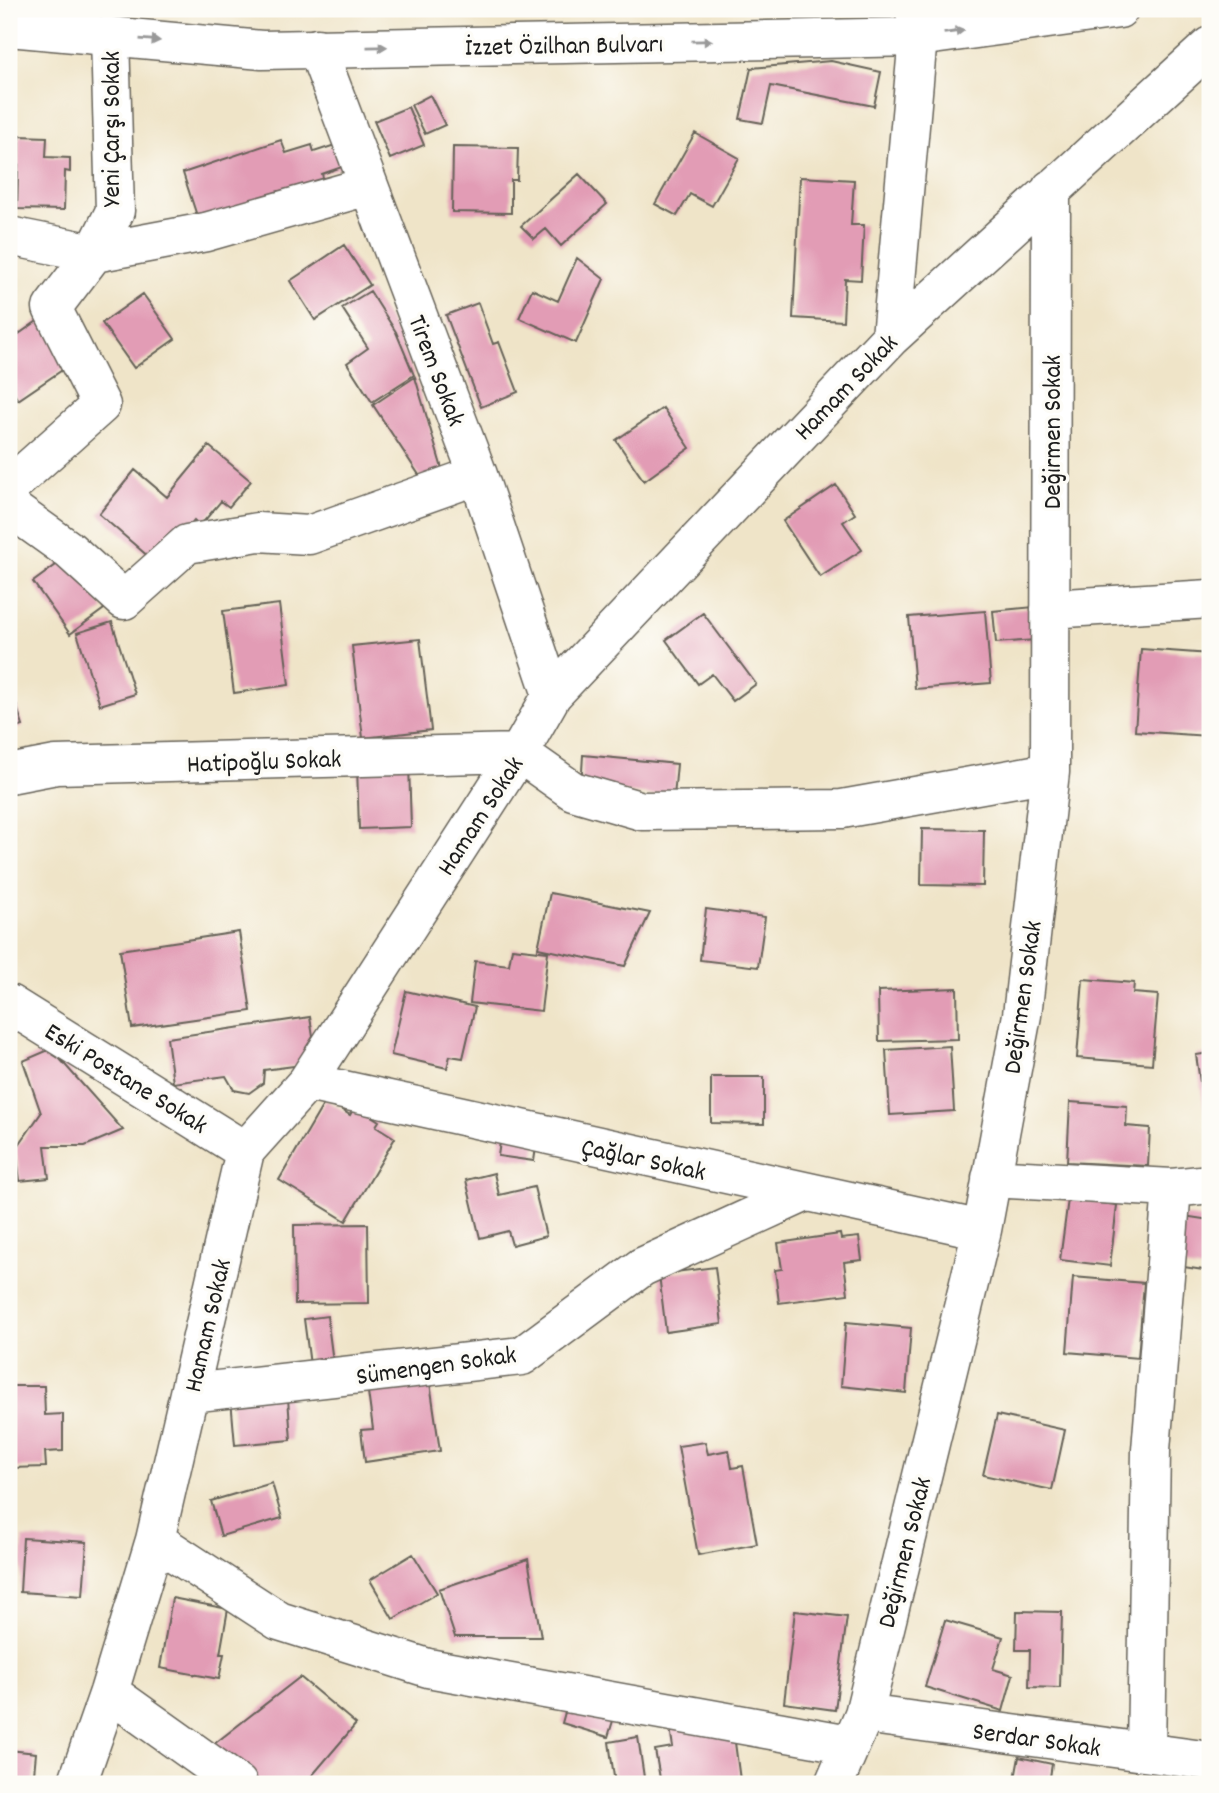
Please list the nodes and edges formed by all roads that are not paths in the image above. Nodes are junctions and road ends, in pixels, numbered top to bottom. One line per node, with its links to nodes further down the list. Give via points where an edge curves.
1 (1119, 9): 2 (street, İzzet Özilhan Bulvarı, one-way to 1)
2 (916, 23): 6 (street, İzzet Özilhan Bulvarı, one-way to 2); 11 (street)
3 (9, 27): 4 (street, İzzet Özilhan Bulvarı)
4 (110, 36): 6 (street, İzzet Özilhan Bulvarı, one-way to 6, via 262,50); 10 (street, Yeni Çarşı Sokak, via 115,211)
5 (1210, 46): 8 (street, Hamam Sokak)
6 (317, 48): 7 (street, Tirem Sokak)
7 (368, 186): 10 (street, via 206,232); 12 (street, Tirem Sokak)
8 (1051, 189): 11 (street, Hamam Sokak); 16 (street, Değirmen Sokak)
9 (9, 236): 10 (street)
10 (94, 254): 13 (street, Yeni Çarşı Sokak, via 52,307 101,405)
11 (891, 337): 17 (street, Hamam Sokak)
12 (478, 475): 14 (street, via 309,536 258,532 187,544 124,600 69,550); 17 (street, Tirem Sokak)
13 (9, 488)
14 (9, 507)
15 (1210, 599): 16 (street)
16 (1050, 609): 19 (street, Değirmen Sokak)
17 (552, 695): 18 (street, Hamam Sokak)
18 (519, 753): 19 (street, via 573,791 642,811 842,809); 20 (street, Hatipoğlu Sokak, via 56,765); 22 (street, Hamam Sokak)
19 (1050, 772): 24 (street, Değirmen Sokak, via 1022,1015)
20 (9, 774)
21 (9, 1004): 23 (street, Eski Postane Sokak)
22 (307, 1082): 23 (street, Hamam Sokak); 27 (street, Çağlar Sokak)
23 (245, 1151): 29 (street, Hamam Sokak)
24 (991, 1178): 26 (street); 28 (street, Değirmen Sokak)
25 (1210, 1184): 26 (street)
26 (1172, 1188): 33 (street, via 1151,1450)
27 (806, 1192): 28 (street, Çağlar Sokak); 29 (street, Sümengen Sokak, via 642,1267 522,1356)
28 (982, 1230): 32 (street, Değirmen Sokak)
29 (190, 1393): 30 (street, Hamam Sokak)
30 (155, 1541): 31 (street, Hamam Sokak); 32 (street, Serdar Sokak, via 279,1621 428,1668)
31 (109, 1692): 35 (street, Hamam Sokak); 36 (street)
32 (857, 1729): 33 (street, Serdar Sokak); 37 (street, Değirmen Sokak)
33 (1146, 1752): 34 (street, Serdar Sokak)
34 (1210, 1761)
35 (77, 1784)
36 (238, 1784)
37 (834, 1784)

